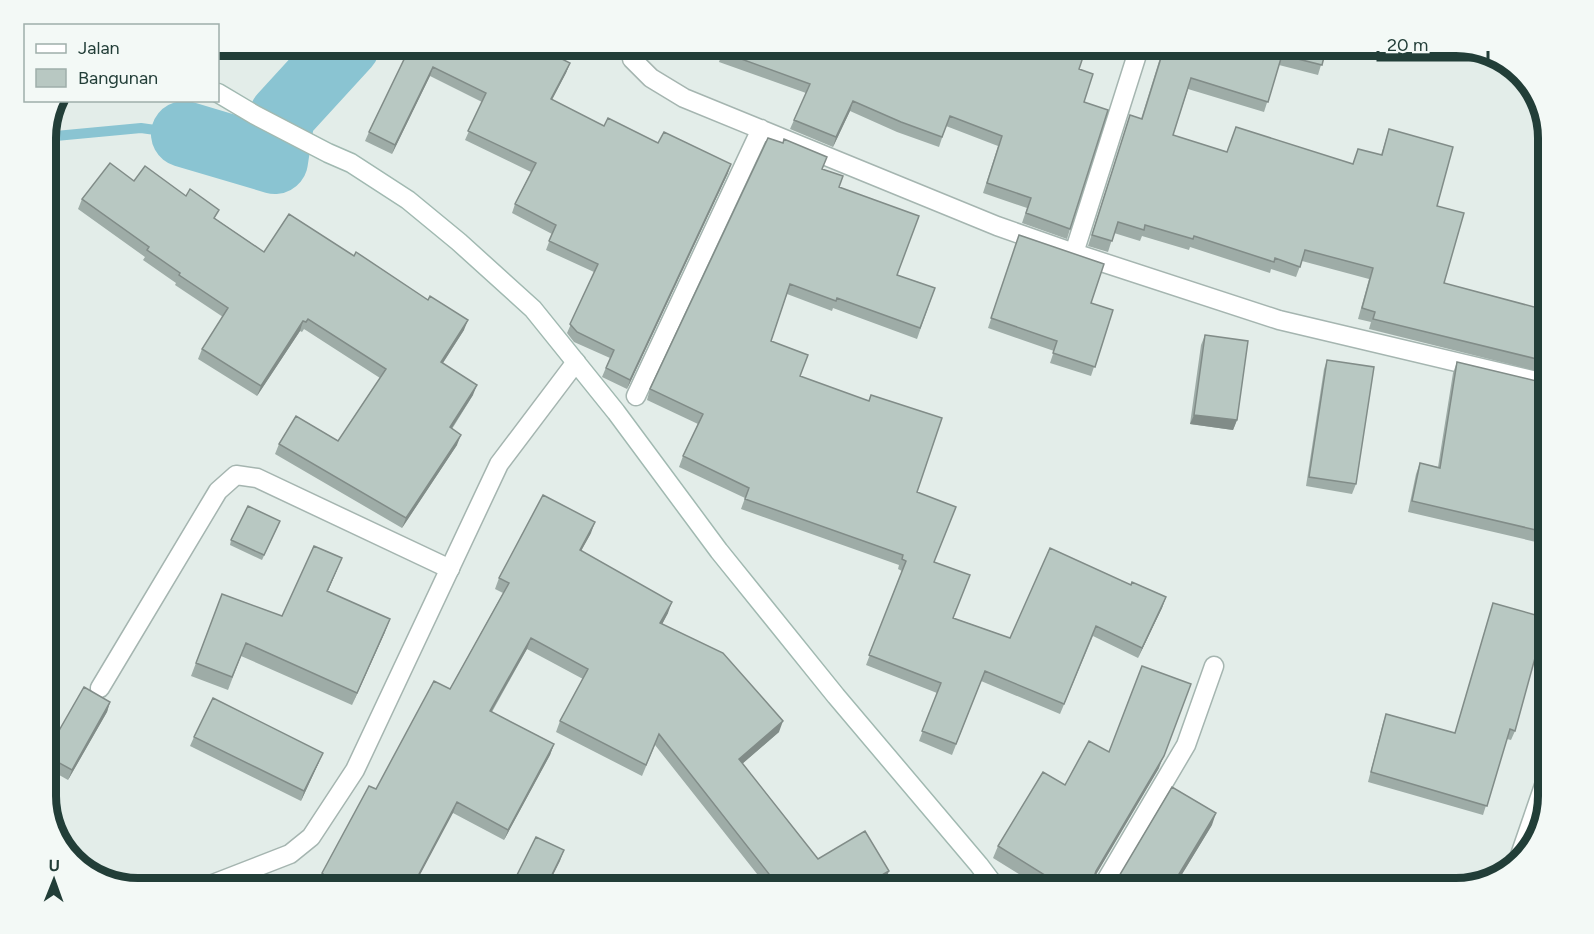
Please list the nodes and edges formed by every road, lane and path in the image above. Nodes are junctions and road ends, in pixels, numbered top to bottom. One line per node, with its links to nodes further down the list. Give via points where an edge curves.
1 (632, 56): 4 (street, via 651,78 684,98)
2 (1137, 56): 5 (street)
3 (219, 94): 6 (street, via 351,163 408,200 533,309)
4 (761, 129): 5 (street, via 997,226); 8 (street)
5 (1074, 253): 7 (street, via 1279,320)
6 (576, 363): 9 (street, via 500,464); 15 (street, via 719,551)
7 (1538, 381)
8 (636, 396)
9 (450, 569): 11 (street, via 257,478 236,475 218,491); 14 (street, via 355,770 311,837 290,854)
10 (1214, 666): 16 (street, via 1186,745)
11 (100, 688)
12 (1538, 803): 13 (street)
13 (1525, 839)
14 (228, 878)
15 (989, 878)
16 (1107, 878)

